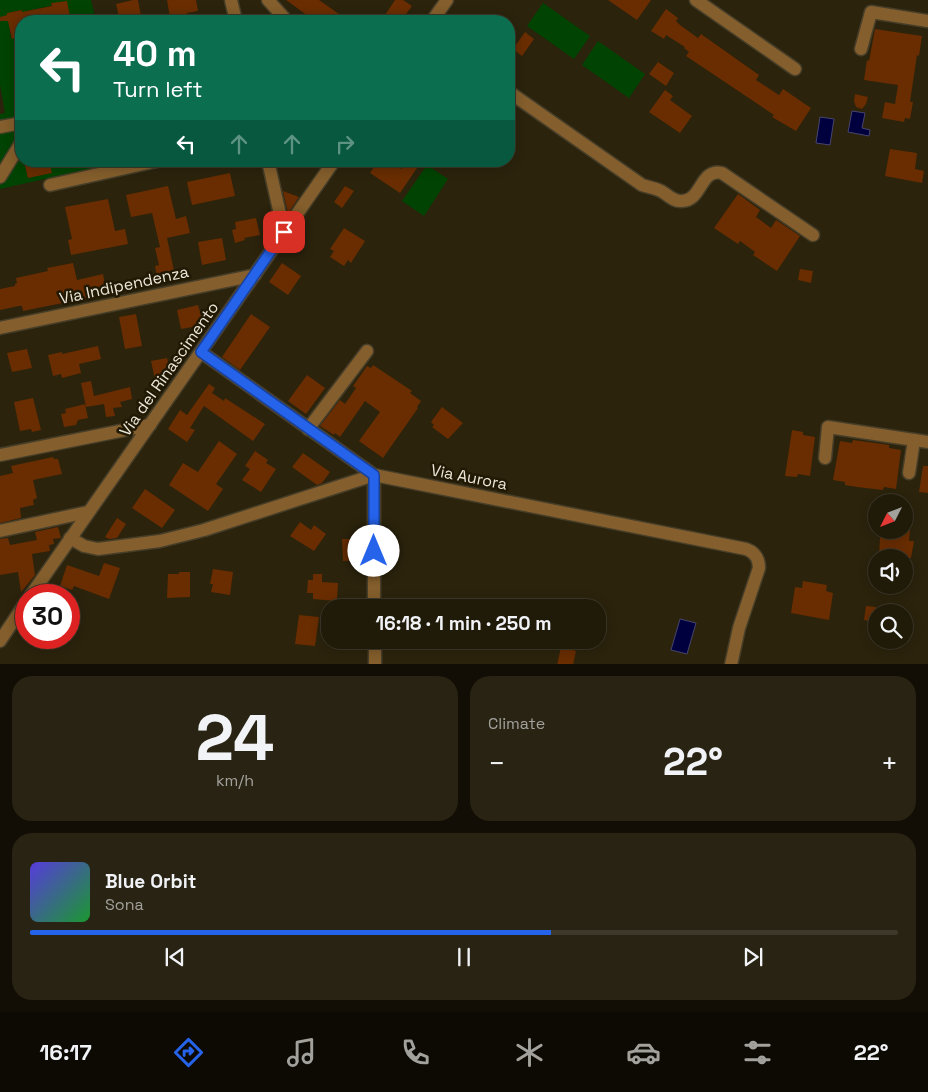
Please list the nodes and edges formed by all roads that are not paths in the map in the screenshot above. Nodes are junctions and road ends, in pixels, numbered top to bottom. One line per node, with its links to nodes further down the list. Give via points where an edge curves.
1 (231, 0): 5 (street)
2 (268, 0): 6 (street)
3 (447, 0): 7 (street)
4 (696, 0): 10 (street)
5 (235, 15)
6 (282, 15)
7 (436, 15)
8 (928, 21): 9 (street, via 871,12)
9 (861, 49)
10 (795, 70)
11 (515, 96): 21 (street, via 642,184 675,200 692,198 709,175 722,173)
12 (15, 124): 13 (street)
13 (0, 127)
14 (15, 153): 18 (street)
15 (130, 167): 19 (street)
16 (269, 167): 20 (street)
17 (330, 167): 20 (street, Via del Rinascimento)
18 (0, 177)
19 (50, 185)
20 (284, 232): 22 (street, Via del Rinascimento)
21 (813, 235)
22 (255, 274): 23 (street, Via Indipendenza); 25 (street, Via del Rinascimento)
23 (0, 328)
24 (368, 351): 27 (street)
25 (201, 352): 26 (street, Via del Rinascimento); 27 (street)
26 (150, 425): 30 (street); 34 (street, Via del Rinascimento)
27 (308, 429): 33 (street)
28 (914, 440): 29 (street); 31 (street, via 823,426); 32 (street)
29 (928, 442)
30 (0, 455)
31 (825, 458)
32 (909, 473)
33 (374, 475): 36 (street, Via Aurora, via 160,541 98,549); 38 (street); 44 (street, Via Aurora, via 752,552 758,559 759,568)
34 (88, 512): 35 (street); 36 (street, Via del Rinascimento)
35 (0, 531)
36 (70, 538): 37 (street, Via del Rinascimento)
37 (39, 584)
38 (374, 599)
39 (15, 617): 40 (street)
40 (4, 632): 41 (street)
41 (0, 641)
42 (375, 649): 43 (street)
43 (375, 664)
44 (731, 664)

